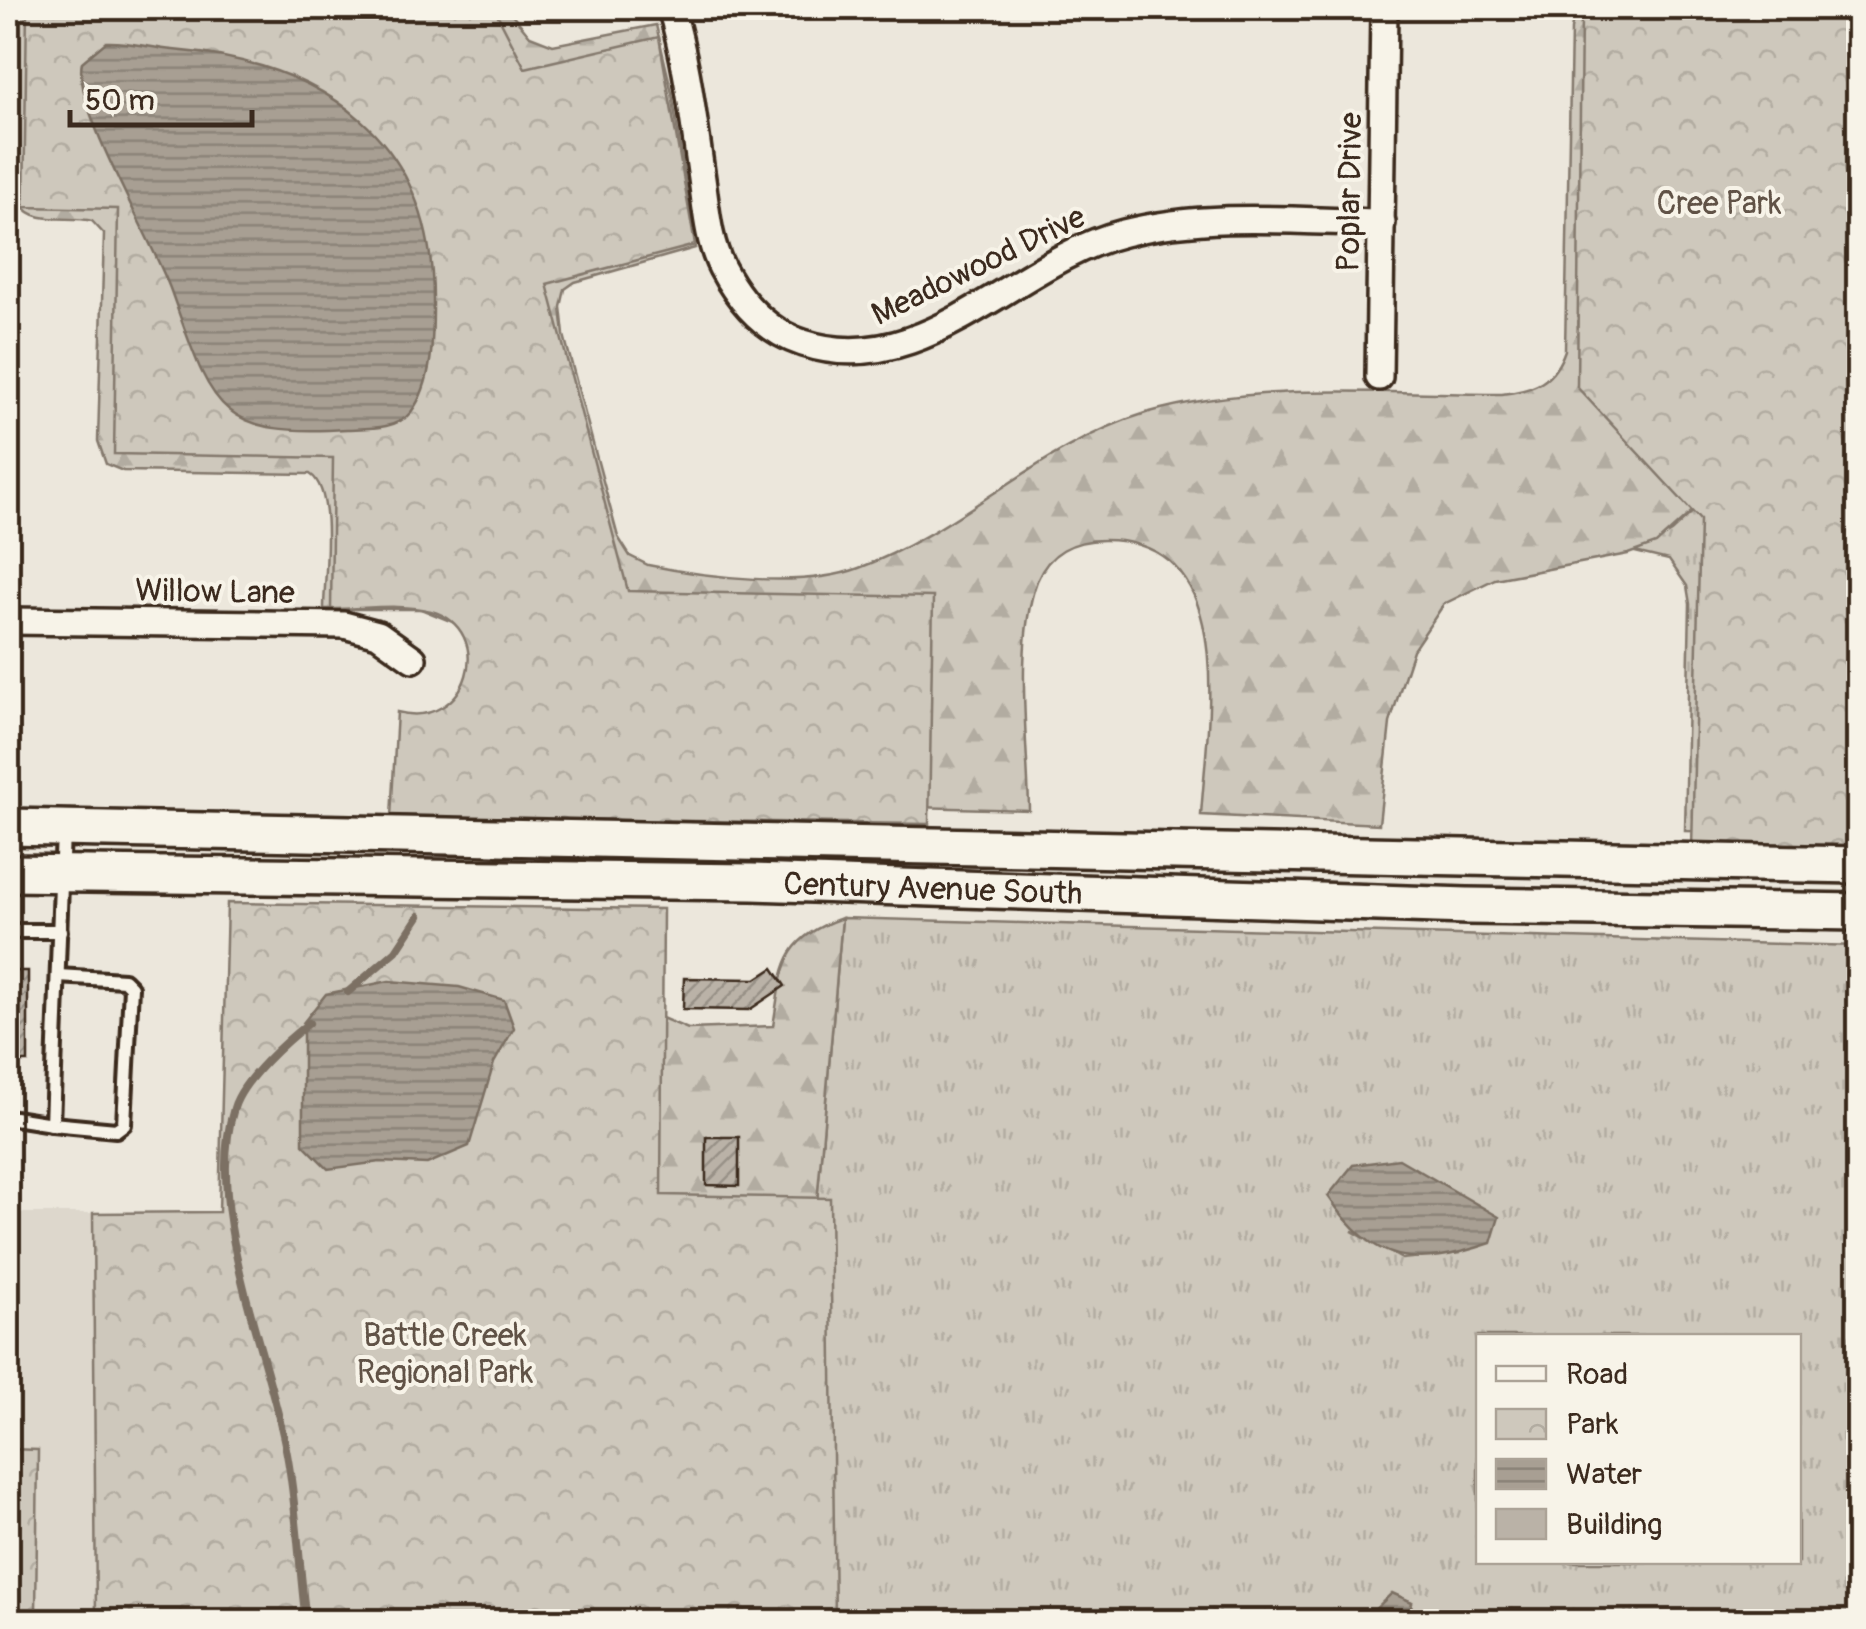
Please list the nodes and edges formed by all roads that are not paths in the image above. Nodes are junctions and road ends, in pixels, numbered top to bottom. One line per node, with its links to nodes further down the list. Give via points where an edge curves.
1 (671, 8): 3 (street, Meadowood Drive, via 720,265 764,324 828,351 863,354 908,341 1079,251 1138,230 1202,220)
2 (1384, 8): 3 (street, Poplar Drive)
3 (1382, 223): 4 (street, Poplar Drive)
4 (1379, 377)
5 (8, 620): 6 (street, Willow Lane, via 344,626 378,634)
6 (413, 659)
7 (8, 827): 8 (main road, Century Avenue South)
8 (63, 828): 9 (main road, Century Avenue South); 11 (lane)
9 (1858, 865)
10 (8, 873): 11 (main road, Century Avenue South)
11 (63, 874): 12 (main road, Century Avenue South, via 752,882); 14 (lane)
12 (1858, 912)
13 (8, 931): 14 (lane)
14 (60, 931): 15 (lane)
15 (58, 976): 17 (lane); 17 (lane, via 124,980 131,987 124,1124 116,1130)
16 (8, 1118): 17 (lane)
17 (52, 1124)

